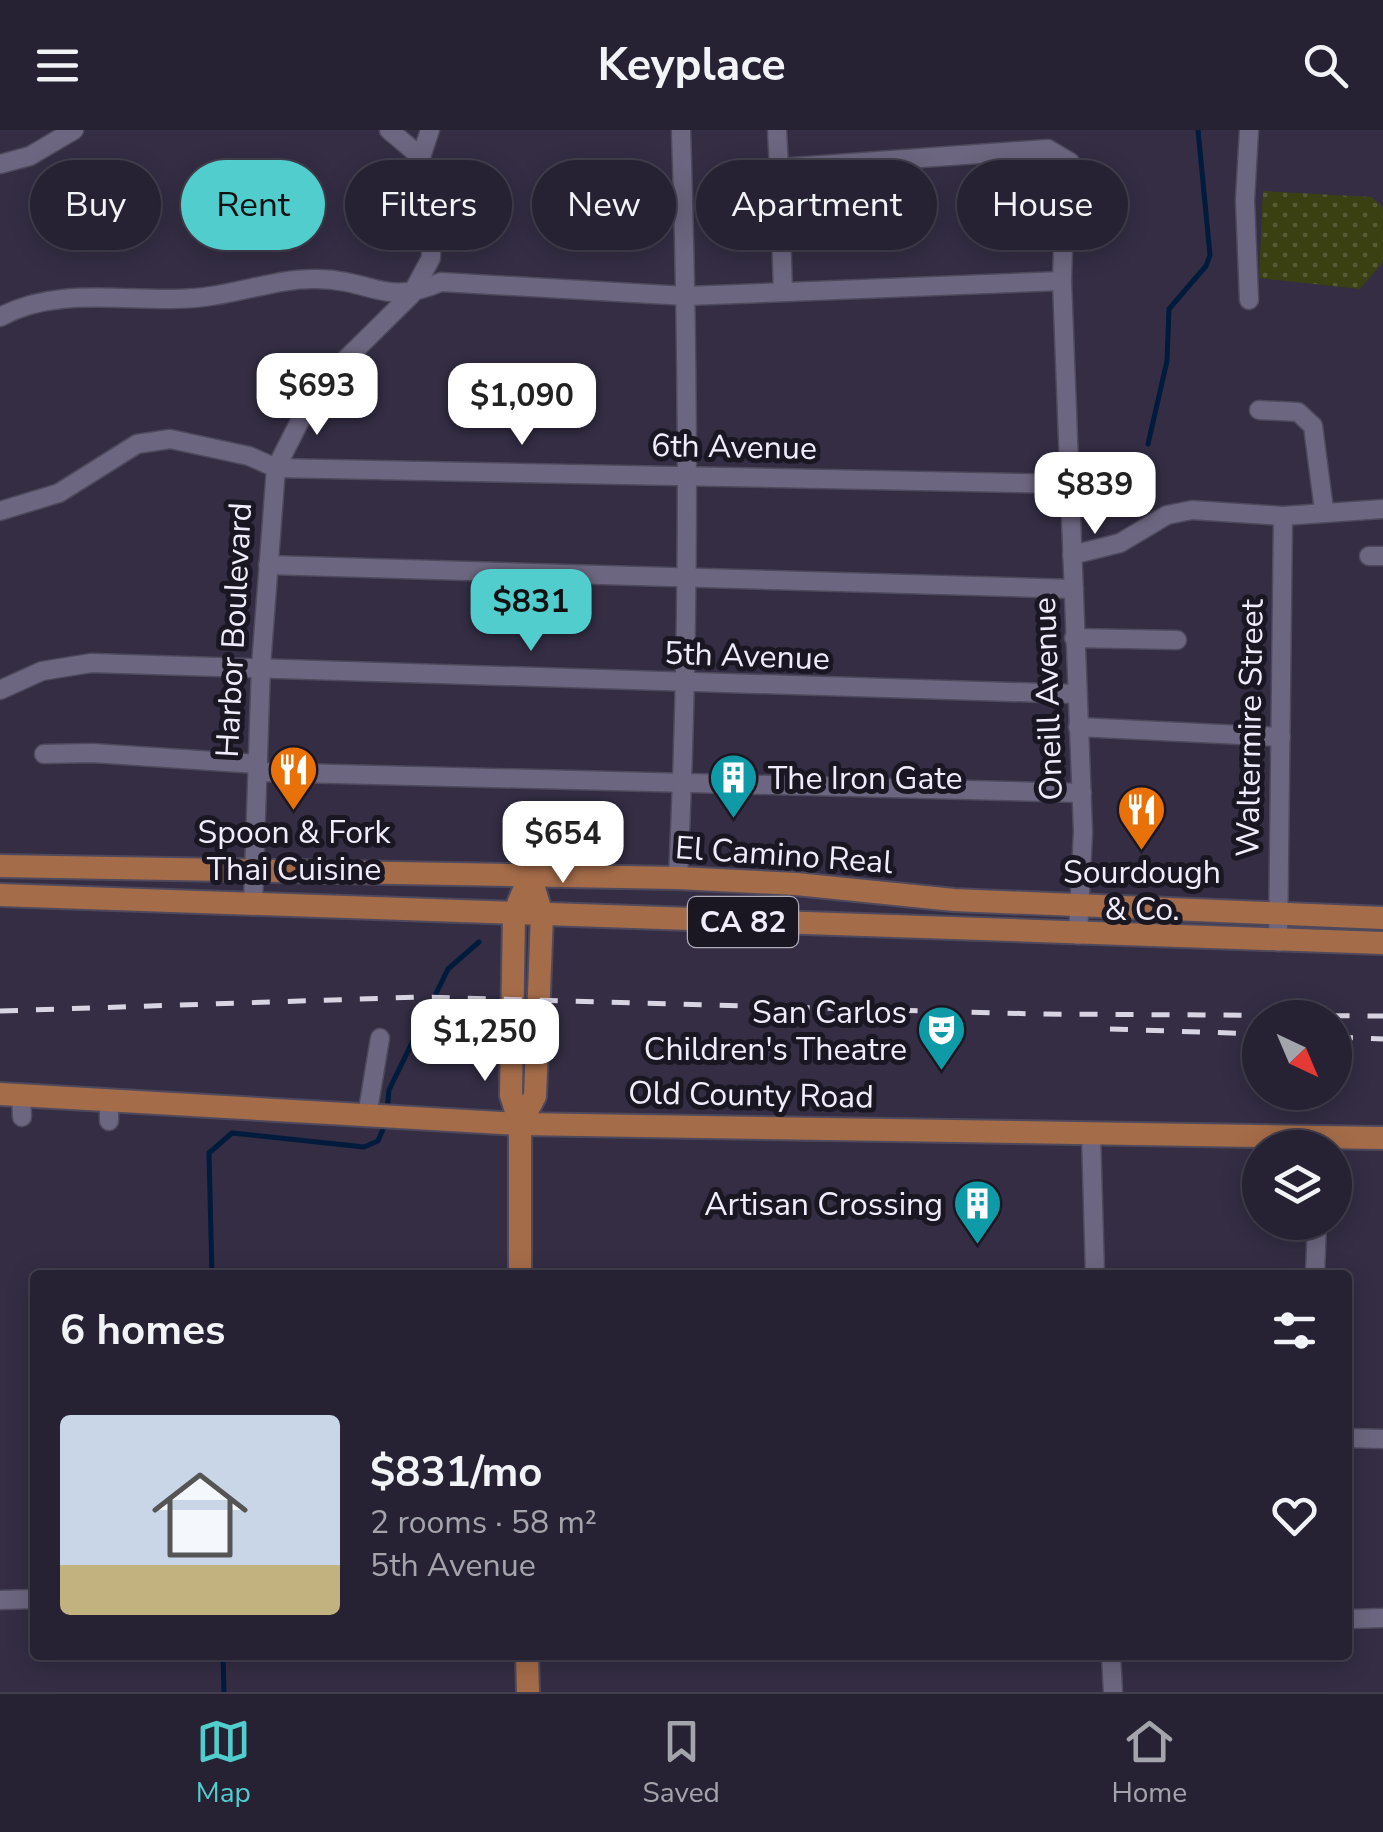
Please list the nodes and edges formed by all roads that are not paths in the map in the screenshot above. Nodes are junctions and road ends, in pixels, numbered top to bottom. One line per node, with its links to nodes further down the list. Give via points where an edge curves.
1 (74, 130): 10 (street, via 30,156)
2 (389, 130): 7 (street)
3 (430, 130): 7 (street)
4 (681, 130): 15 (street)
5 (777, 130): 8 (street)
6 (1249, 130): 16 (street)
7 (422, 157): 14 (street, Harbor Boulevard, via 434,232 430,258)
8 (779, 160)
9 (899, 160): 12 (street, Oneill Avenue, via 1048,150 1070,162)
10 (0, 164)
11 (782, 250): 13 (street)
12 (1062, 280): 13 (street); 21 (street, Oneill Avenue)
13 (783, 292): 15 (street)
14 (411, 295): 15 (street, via 442,282); 17 (street, via 385,296 359,281 312,279 208,297 43,299); 19 (street, Harbor Boulevard, via 308,405)
15 (686, 296): 20 (street)
16 (1249, 300)
17 (0, 317)
18 (1259, 410): 23 (street, via 1298,412 1313,426)
19 (276, 468): 20 (street, 6th Avenue); 24 (street, 6th Avenue, via 170,439 137,444 59,494); 27 (street, Harbor Boulevard)
20 (688, 476): 21 (street, 6th Avenue); 28 (street)
21 (1070, 484): 26 (street, Oneill Avenue)
22 (1383, 509): 23 (street)
23 (1324, 510): 25 (street)
24 (0, 511)
25 (1282, 516): 26 (street, via 1192,510 1167,515 1120,543); 37 (street, Waltermire Street)
26 (1072, 555): 29 (street, Oneill Avenue)
27 (268, 565): 28 (street); 32 (street, Harbor Boulevard)
28 (686, 581): 29 (street); 33 (street)
29 (1074, 589): 30 (street, Oneill Avenue)
30 (1074, 638): 31 (street); 35 (street, Oneill Avenue)
31 (1177, 640)
32 (261, 666): 33 (street, 5th Avenue); 34 (street, 5th Avenue, via 91,663 42,671); 39 (street, Harbor Boulevard)
33 (688, 685): 35 (street, 5th Avenue); 40 (street)
34 (0, 690)
35 (1077, 694): 36 (street, Oneill Avenue)
36 (1078, 727): 37 (street); 41 (street, Oneill Avenue)
37 (1281, 738): 50 (street, Waltermire Street)
38 (44, 754): 39 (street)
39 (258, 768): 40 (street); 43 (street, Harbor Boulevard)
40 (682, 780): 41 (street); 45 (street)
41 (1082, 793): 48 (street, Oneill Avenue)
42 (0, 866): 43 (main road, El Camino Real / CA 82)
43 (254, 870): 44 (main road, El Camino Real / CA 82); 47 (street, Harbor Boulevard)
44 (530, 875): 45 (main road, El Camino Real / CA 82); 49 (main road); 51 (main road)
45 (678, 878): 48 (main road, El Camino Real / CA 82)
46 (0, 894): 47 (main road, El Camino Real / CA 82)
47 (253, 904): 49 (main road, El Camino Real / CA 82)
48 (1078, 906): 50 (main road, El Camino Real / CA 82); 53 (street, Oneill Avenue)
49 (514, 914): 51 (main road, El Camino Real / CA 82); 59 (main road, via 512,1095)
50 (1278, 914): 52 (main road, El Camino Real / CA 82); 54 (street, Waltermire Street)
51 (542, 915): 53 (main road, El Camino Real / CA 82); 59 (main road, via 535,1096)
52 (1383, 918)
53 (1078, 935): 54 (main road, El Camino Real / CA 82)
54 (1278, 942): 55 (main road, El Camino Real / CA 82)
55 (1383, 942)
56 (380, 1038): 58 (street)
57 (14, 1102): 58 (main road, Old County Road, via 108,1111)
58 (381, 1117): 59 (main road, Old County Road)
59 (520, 1124): 60 (main road, Old County Road); 65 (main road)
60 (1090, 1134): 62 (main road, Old County Road); 66 (street)
61 (1383, 1138): 63 (main road, Old County Road)
62 (1242, 1139)
63 (1352, 1140)
64 (1317, 1240): 67 (street)
65 (520, 1270)
66 (1096, 1270)
67 (1316, 1270)
68 (1352, 1438): 69 (street)
69 (1383, 1439)
70 (30, 1598): 71 (street)
71 (0, 1600)
72 (1383, 1618): 73 (street)
73 (1352, 1619)
74 (528, 1660): 76 (main road)
75 (1112, 1660): 77 (street)
76 (528, 1692)
77 (1113, 1692)

